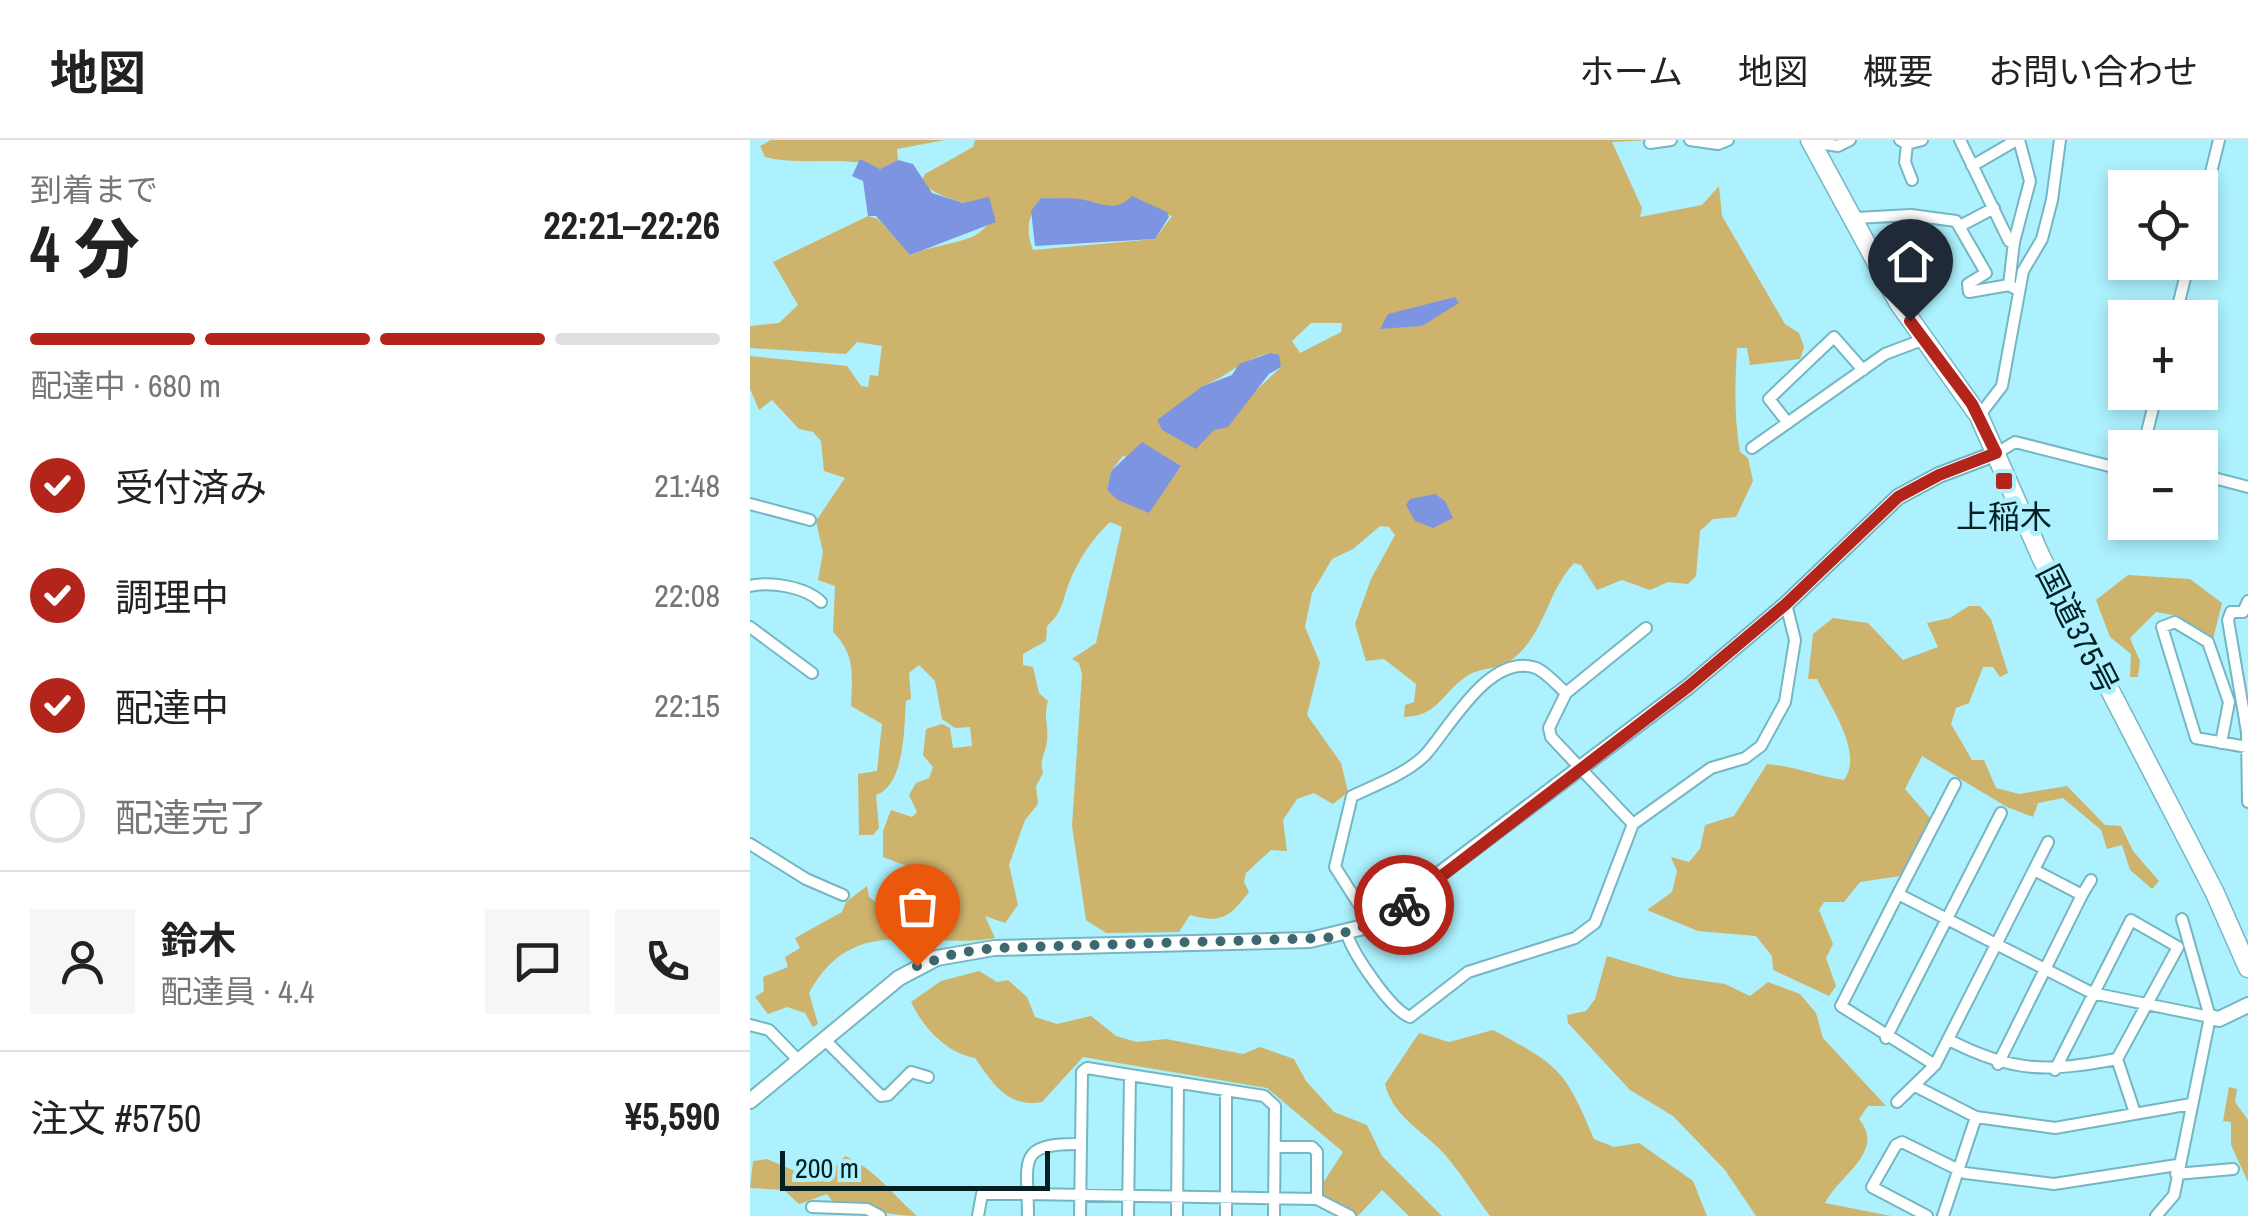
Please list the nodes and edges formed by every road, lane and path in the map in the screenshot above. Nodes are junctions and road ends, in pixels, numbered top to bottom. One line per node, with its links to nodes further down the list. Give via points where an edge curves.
1 (1671, 140): 12 (street)
2 (1690, 140): 3 (street)
3 (1728, 140)
4 (1850, 140): 9 (street, via 1838,146)
5 (1922, 140): 11 (street)
6 (1960, 140): 13 (street)
7 (2060, 140): 21 (street, via 2052,200 2042,239 2022,271)
8 (2219, 140): 14 (street)
9 (1811, 141): 17 (highway, 国道375号)
10 (2017, 141): 13 (street); 19 (street, via 2030,181)
11 (1903, 142): 15 (street)
12 (1650, 143)
13 (1972, 166): 16 (street)
14 (2212, 170)
15 (1912, 180)
16 (1994, 208): 18 (street); 19 (street)
17 (1856, 218): 18 (street, via 1927,215); 22 (highway, 国道375号)
18 (1962, 225): 20 (street, via 1986,273 1968,284 1969,292)
19 (2014, 242): 20 (street)
20 (2009, 285): 21 (street)
21 (2022, 292): 24 (street, via 2002,386)
22 (1922, 340): 23 (street); 24 (highway, 国道375号)
23 (1863, 370): 25 (street); 25 (street, via 1834,337 1769,399)
24 (1979, 416): 27 (highway, 国道375号)
25 (1788, 423): 26 (street)
26 (1752, 448)
27 (1996, 453): 28 (street, via 2015,442); 36 (street, via 1898,497); 65 (highway, 国道375号, via 2041,557)
28 (2108, 466)
29 (2218, 479): 30 (street)
30 (2248, 487)
31 (750, 504): 32 (street)
32 (810, 520)
33 (750, 586): 35 (street, via 801,590)
34 (2248, 601): 39 (street, via 2228,620)
35 (821, 602)
36 (1786, 604): 45 (street); 49 (street, via 1795,640 1785,702 1761,746 1711,768)
37 (750, 627): 40 (street)
38 (1646, 628): 41 (street)
39 (2243, 669): 43 (street)
40 (812, 673)
41 (1566, 693): 45 (street, via 1548,731); 61 (street, via 1537,668 1514,667 1492,678 1426,755 1352,796 1335,867)
42 (2221, 742): 42 (street, via 2229,702 2208,642 2176,622 2162,627 2196,738); 43 (street)
43 (2247, 747): 44 (street)
44 (2248, 764): 47 (street)
45 (1583, 770): 49 (street); 61 (street)
46 (1955, 784): 54 (street)
47 (2248, 802)
48 (2001, 813): 58 (street)
49 (1633, 824): 62 (street, via 1588,930 1457,978 1416,1016 1398,1011 1353,952)
50 (2048, 842): 52 (street)
51 (750, 844): 55 (street)
52 (2034, 870): 56 (street); 63 (street)
53 (2091, 880): 56 (street)
54 (1898, 894): 58 (street); 71 (street, via 1841,1006)
55 (844, 895)
56 (2082, 896): 64 (street)
57 (2138, 908): 59 (street)
58 (1947, 919): 63 (street); 71 (street)
59 (2131, 920): 66 (street); 67 (street, via 2178,947)
60 (2182, 920): 69 (street)
61 (1372, 924): 62 (street)
62 (1348, 934): 72 (street, via 957,953 917,966)
63 (1997, 945): 64 (street); 73 (street)
64 (2044, 967): 66 (street); 76 (street)
65 (2248, 968)
66 (2092, 993): 67 (street); 78 (street)
67 (2146, 1005): 69 (street); 74 (street)
68 (2248, 1005): 69 (street)
69 (2210, 1017): 86 (street)
70 (750, 1026): 75 (street, via 770,1030)
71 (1886, 1038): 77 (street)
72 (825, 1040): 75 (street); 79 (street, via 881,1096 911,1072)
73 (1948, 1040): 76 (street); 77 (street)
74 (2118, 1060): 78 (street); 87 (street)
75 (800, 1062): 84 (street)
76 (1998, 1064): 78 (street)
77 (1936, 1065): 82 (street)
78 (2055, 1070)
79 (928, 1076)
80 (1130, 1076): 81 (street); 89 (street, via 1082,1072); 96 (street)
81 (1178, 1082): 83 (street); 97 (street)
82 (1915, 1086): 85 (street); 88 (street)
83 (1226, 1090): 90 (street, via 1264,1096 1275,1106); 98 (street)
84 (750, 1102)
85 (1897, 1102)
86 (2191, 1104): 87 (street); 92 (street)
87 (2135, 1113): 88 (street, via 2055,1128)
88 (1976, 1117): 93 (street)
89 (1080, 1144): 94 (street, via 1038,1147 1028,1163); 95 (street)
90 (1276, 1147): 99 (street); 100 (street, via 1312,1146 1317,1152)
91 (2232, 1169): 92 (street)
92 (2177, 1170): 93 (street, via 2054,1184); 115 (street, via 2170,1204)
93 (1959, 1171): 113 (street, via 1902,1142 1896,1145 1872,1188); 114 (street)
94 (1028, 1194): 95 (street); 104 (street, via 982,1194); 105 (street)
95 (1080, 1196): 96 (street); 106 (street)
96 (1128, 1196): 97 (street); 107 (street)
97 (1178, 1196): 98 (street); 108 (street)
98 (1226, 1198): 99 (street); 109 (street)
99 (1275, 1199): 100 (street); 110 (street)
100 (1320, 1201): 111 (street); 112 (street)
101 (812, 1207): 102 (street)
102 (835, 1212): 103 (street, via 867,1209)
103 (880, 1216)
104 (978, 1216)
105 (1028, 1216)
106 (1080, 1216)
107 (1128, 1216)
108 (1177, 1216)
109 (1226, 1216)
110 (1274, 1216)
111 (1322, 1216)
112 (1350, 1216)
113 (1927, 1216)
114 (1944, 1216)
115 (2156, 1216)

